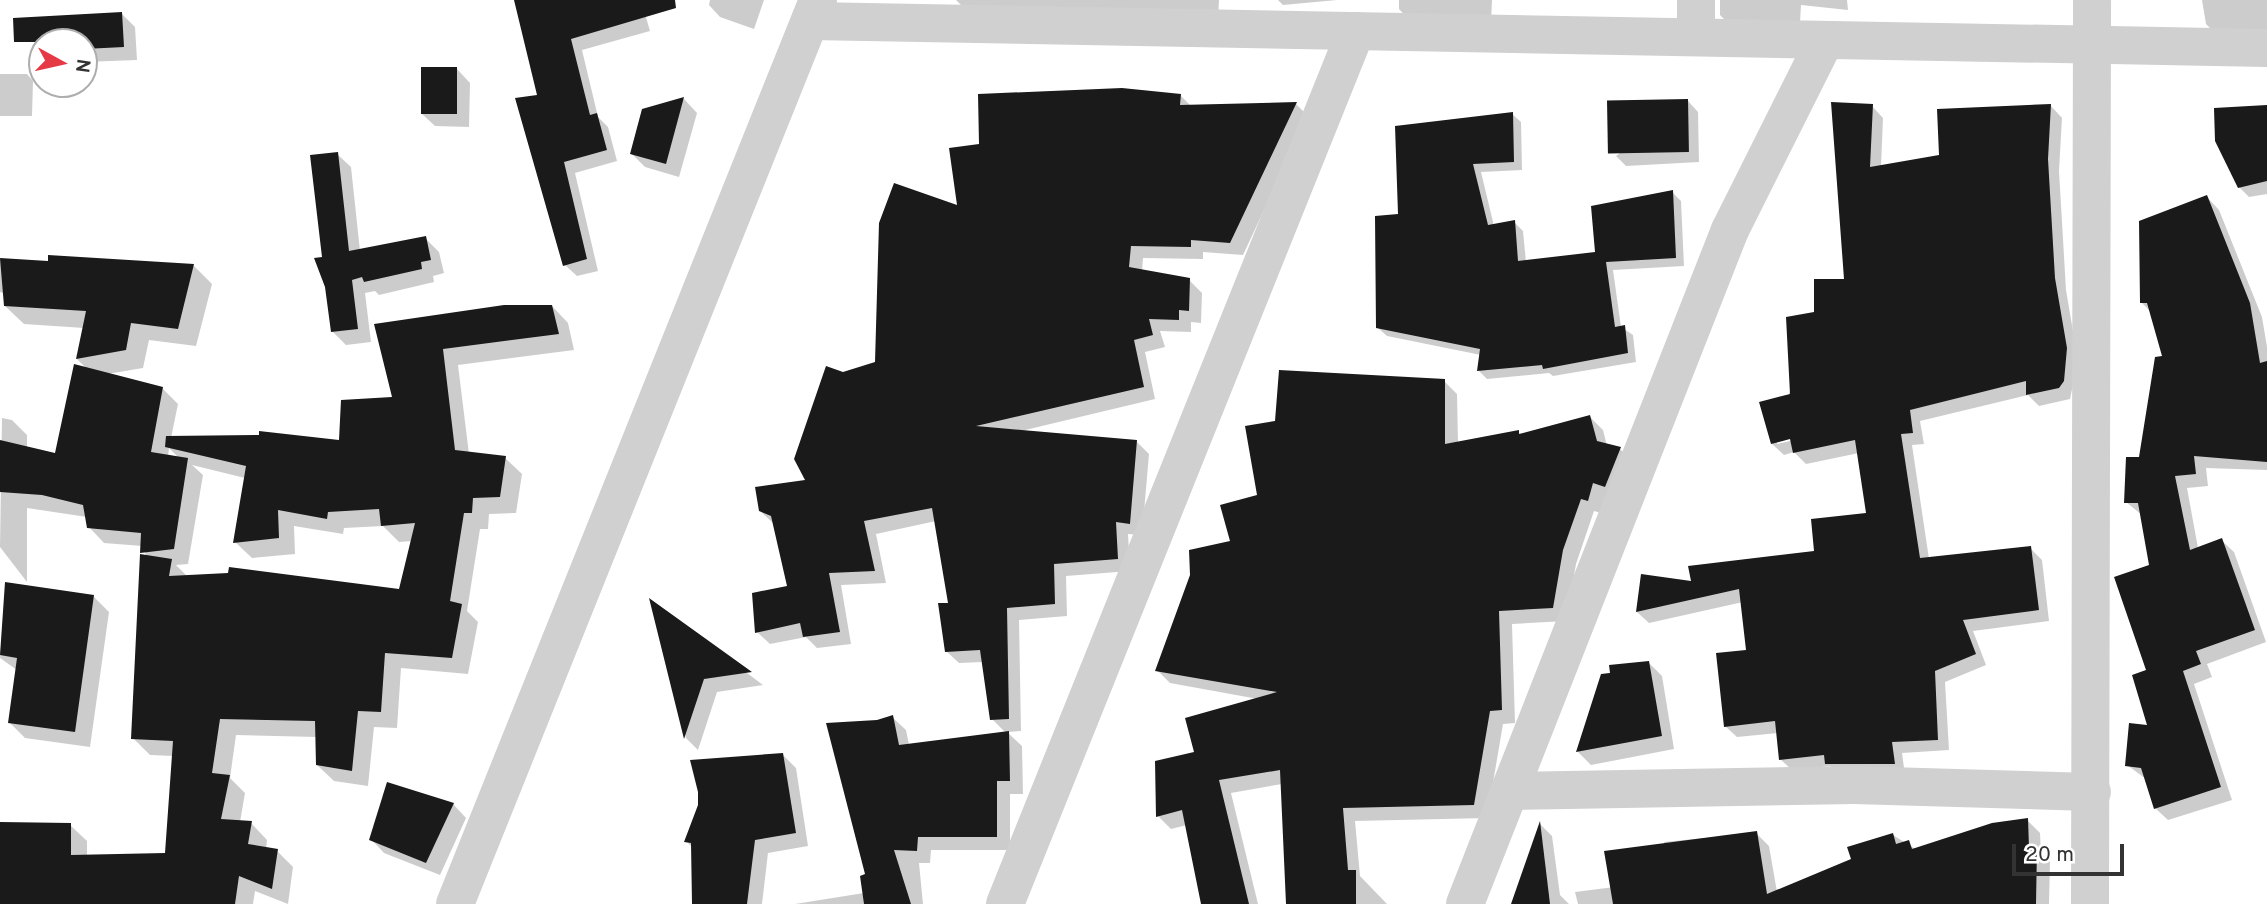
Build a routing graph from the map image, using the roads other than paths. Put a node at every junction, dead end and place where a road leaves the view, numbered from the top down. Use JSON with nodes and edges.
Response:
{"nodes":[{"id":1,"x":1696,"y":0,"type":"edge"},
{"id":2,"x":2092,"y":0,"type":"edge"},
{"id":3,"x":814,"y":10,"type":"edge"},
{"id":4,"x":1356,"y":31,"type":"junction"},
{"id":5,"x":1696,"y":37,"type":"junction"},
{"id":6,"x":1825,"y":40,"type":"junction"},
{"id":7,"x":2091,"y":46,"type":"junction"},
{"id":8,"x":2267,"y":48,"type":"edge"},
{"id":9,"x":1510,"y":791,"type":"junction"},
{"id":10,"x":2092,"y":792,"type":"junction"},
{"id":11,"x":455,"y":904,"type":"edge"},
{"id":12,"x":1005,"y":904,"type":"edge"},
{"id":13,"x":1465,"y":904,"type":"edge"},
{"id":14,"x":2091,"y":904,"type":"edge"}],
"edges":[{"from":1,"to":5,"type":"street"},
{"from":2,"to":7,"type":"street"},
{"from":3,"to":4,"type":"street"},
{"from":3,"to":11,"type":"street"},
{"from":4,"to":5,"type":"street"},
{"from":4,"to":12,"type":"street"},
{"from":5,"to":6,"type":"street"},
{"from":6,"to":7,"type":"street"},
{"from":6,"to":9,"type":"street"},
{"from":7,"to":8,"type":"street"},
{"from":7,"to":10,"type":"street"},
{"from":9,"to":10,"type":"street"},
{"from":9,"to":13,"type":"street"},
{"from":10,"to":14,"type":"street"}]}
